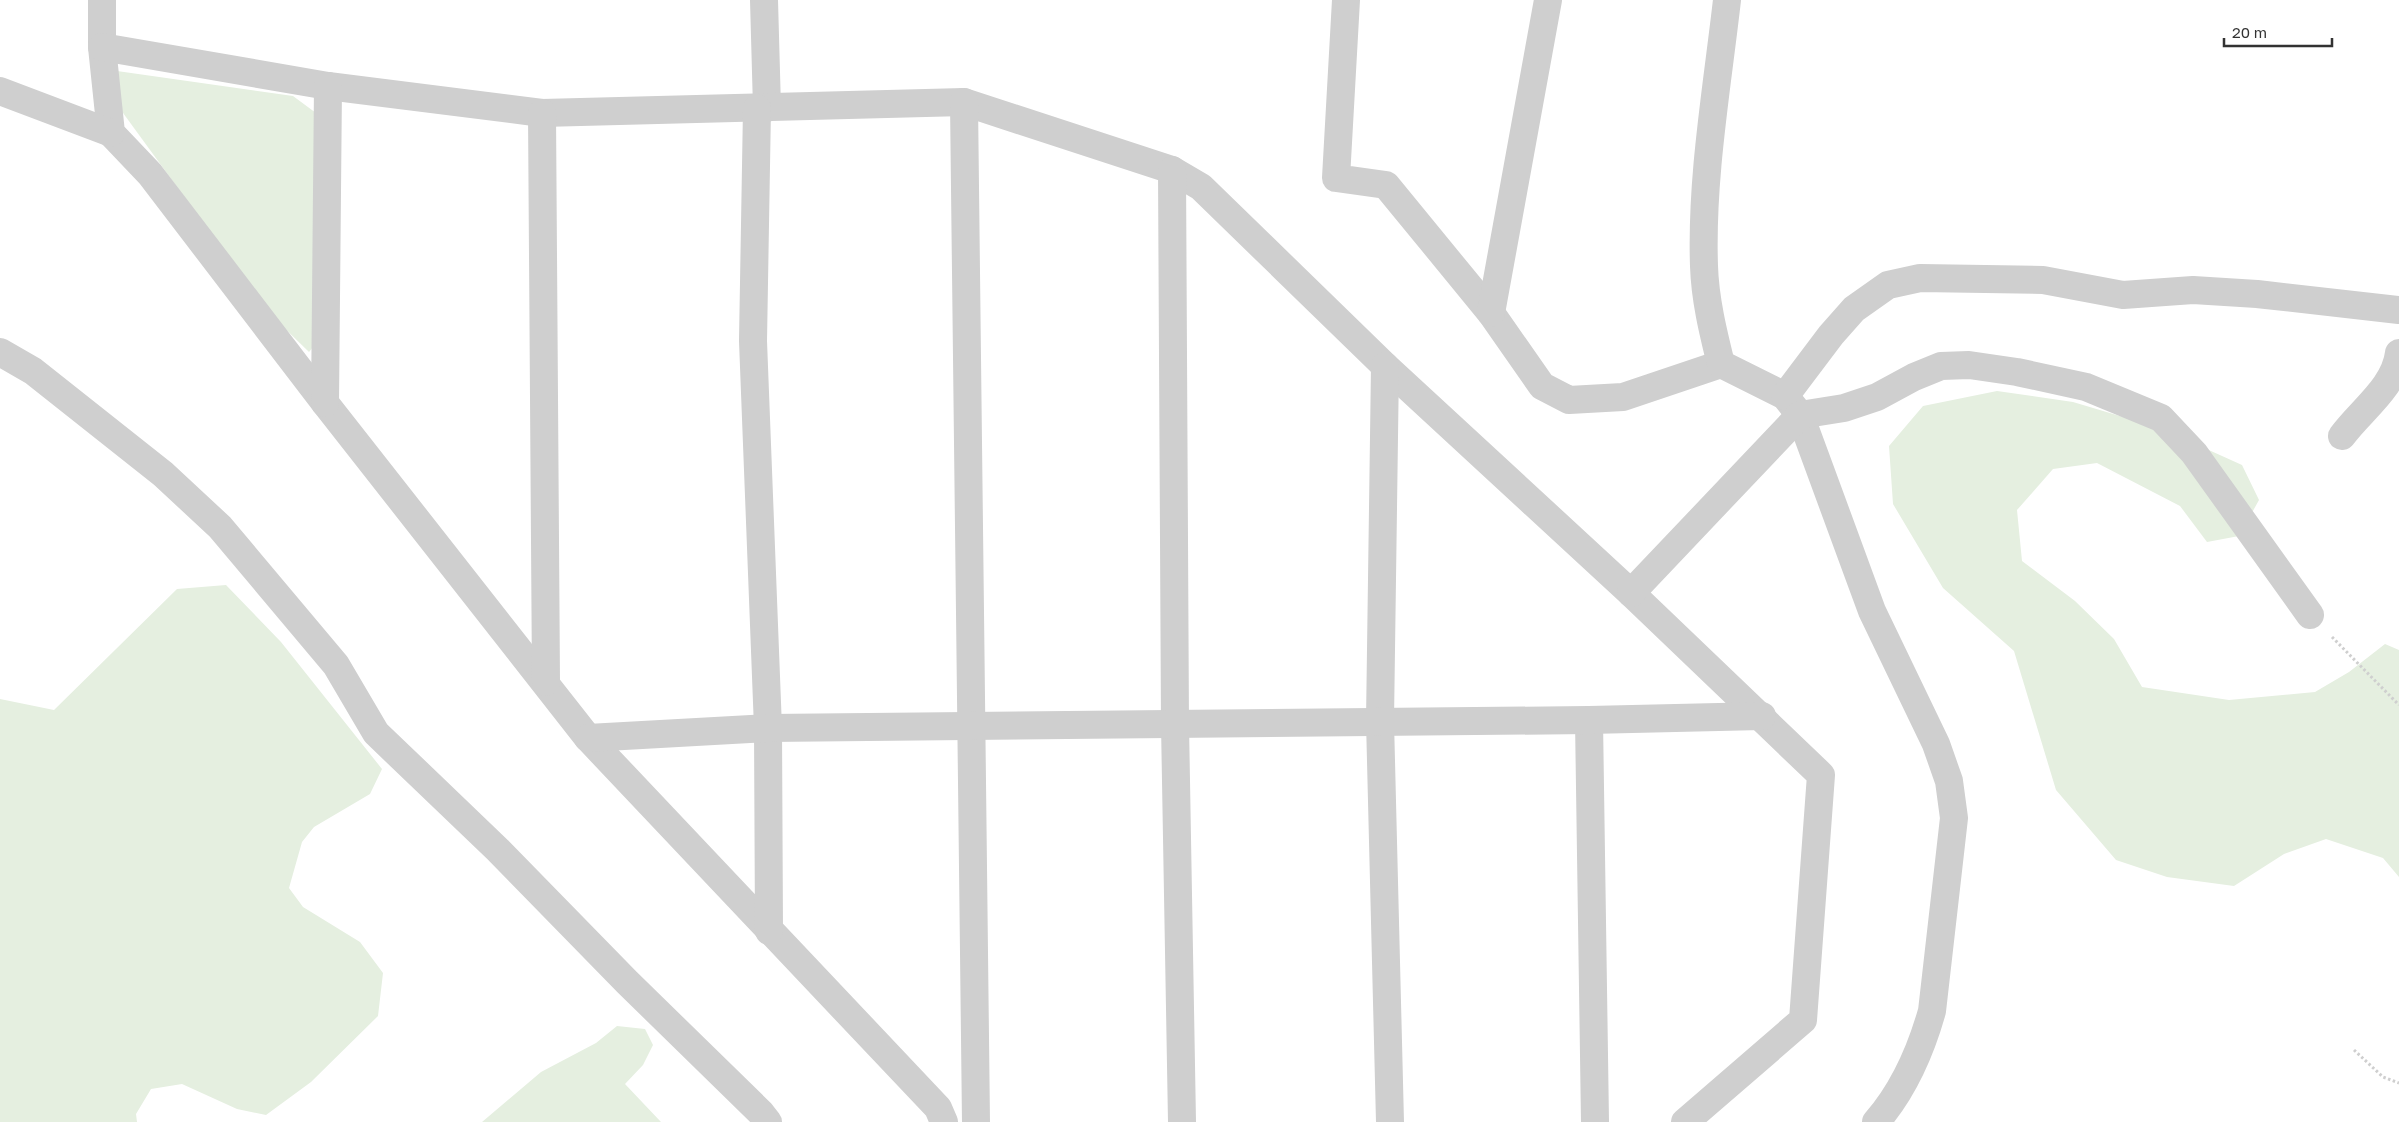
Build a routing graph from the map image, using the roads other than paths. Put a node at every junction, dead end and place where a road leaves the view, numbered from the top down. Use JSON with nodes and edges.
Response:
{"nodes":[{"id":1,"x":102,"y":0,"type":"edge"},
{"id":2,"x":764,"y":0,"type":"edge"},
{"id":3,"x":1346,"y":0,"type":"edge"},
{"id":4,"x":1548,"y":0,"type":"edge"},
{"id":5,"x":1727,"y":0,"type":"edge"},
{"id":6,"x":102,"y":47,"type":"junction"},
{"id":7,"x":328,"y":86,"type":"junction"},
{"id":8,"x":0,"y":91,"type":"edge"},
{"id":9,"x":964,"y":102,"type":"junction"},
{"id":10,"x":762,"y":108,"type":"junction"},
{"id":11,"x":542,"y":113,"type":"junction"},
{"id":12,"x":111,"y":133,"type":"junction"},
{"id":13,"x":1172,"y":170,"type":"junction"},
{"id":14,"x":2399,"y":310,"type":"edge"},
{"id":15,"x":1491,"y":313,"type":"junction"},
{"id":16,"x":0,"y":352,"type":"edge"},
{"id":17,"x":2399,"y":353,"type":"edge"},
{"id":18,"x":1721,"y":364,"type":"junction"},
{"id":19,"x":1385,"y":366,"type":"junction"},
{"id":20,"x":325,"y":403,"type":"junction"},
{"id":21,"x":1792,"y":405,"type":"junction"},
{"id":22,"x":2342,"y":436,"type":"dead end"},
{"id":23,"x":1631,"y":593,"type":"junction"},
{"id":24,"x":2310,"y":615,"type":"road end"},
{"id":25,"x":546,"y":682,"type":"junction"},
{"id":26,"x":1762,"y":716,"type":"junction"},
{"id":27,"x":1589,"y":720,"type":"junction"},
{"id":28,"x":1380,"y":721,"type":"junction"},
{"id":29,"x":1175,"y":724,"type":"junction"},
{"id":30,"x":970,"y":725,"type":"junction"},
{"id":31,"x":768,"y":728,"type":"junction"},
{"id":32,"x":588,"y":738,"type":"junction"},
{"id":33,"x":768,"y":931,"type":"junction"},
{"id":34,"x":768,"y":1122,"type":"edge"},
{"id":35,"x":944,"y":1122,"type":"edge"},
{"id":36,"x":976,"y":1122,"type":"edge"},
{"id":37,"x":1182,"y":1122,"type":"edge"},
{"id":38,"x":1390,"y":1122,"type":"edge"},
{"id":39,"x":1595,"y":1122,"type":"edge"},
{"id":40,"x":1685,"y":1122,"type":"edge"},
{"id":41,"x":1876,"y":1122,"type":"edge"}],
"edges":[{"from":1,"to":6,"type":"street"},
{"from":2,"to":10,"type":"street"},
{"from":3,"to":15,"type":"street"},
{"from":4,"to":15,"type":"street"},
{"from":5,"to":18,"type":"street"},
{"from":6,"to":7,"type":"street"},
{"from":6,"to":12,"type":"street"},
{"from":7,"to":11,"type":"street"},
{"from":7,"to":20,"type":"street"},
{"from":8,"to":12,"type":"street"},
{"from":9,"to":10,"type":"street"},
{"from":9,"to":13,"type":"street"},
{"from":9,"to":30,"type":"street"},
{"from":10,"to":11,"type":"street"},
{"from":10,"to":31,"type":"street"},
{"from":11,"to":25,"type":"street"},
{"from":12,"to":20,"type":"street"},
{"from":13,"to":19,"type":"street"},
{"from":13,"to":29,"type":"street"},
{"from":14,"to":21,"type":"street"},
{"from":15,"to":18,"type":"street"},
{"from":16,"to":34,"type":"street"},
{"from":17,"to":22,"type":"street"},
{"from":18,"to":21,"type":"street"},
{"from":19,"to":23,"type":"street"},
{"from":19,"to":28,"type":"street"},
{"from":20,"to":25,"type":"street"},
{"from":21,"to":23,"type":"street"},
{"from":21,"to":24,"type":"street"},
{"from":21,"to":41,"type":"street"},
{"from":23,"to":26,"type":"street"},
{"from":25,"to":32,"type":"street"},
{"from":26,"to":27,"type":"street"},
{"from":26,"to":40,"type":"street"},
{"from":27,"to":28,"type":"street"},
{"from":27,"to":39,"type":"street"},
{"from":28,"to":29,"type":"street"},
{"from":28,"to":38,"type":"street"},
{"from":29,"to":30,"type":"street"},
{"from":29,"to":37,"type":"street"},
{"from":30,"to":31,"type":"street"},
{"from":30,"to":36,"type":"street"},
{"from":31,"to":32,"type":"street"},
{"from":31,"to":33,"type":"street"},
{"from":32,"to":33,"type":"street"},
{"from":33,"to":35,"type":"street"}]}
